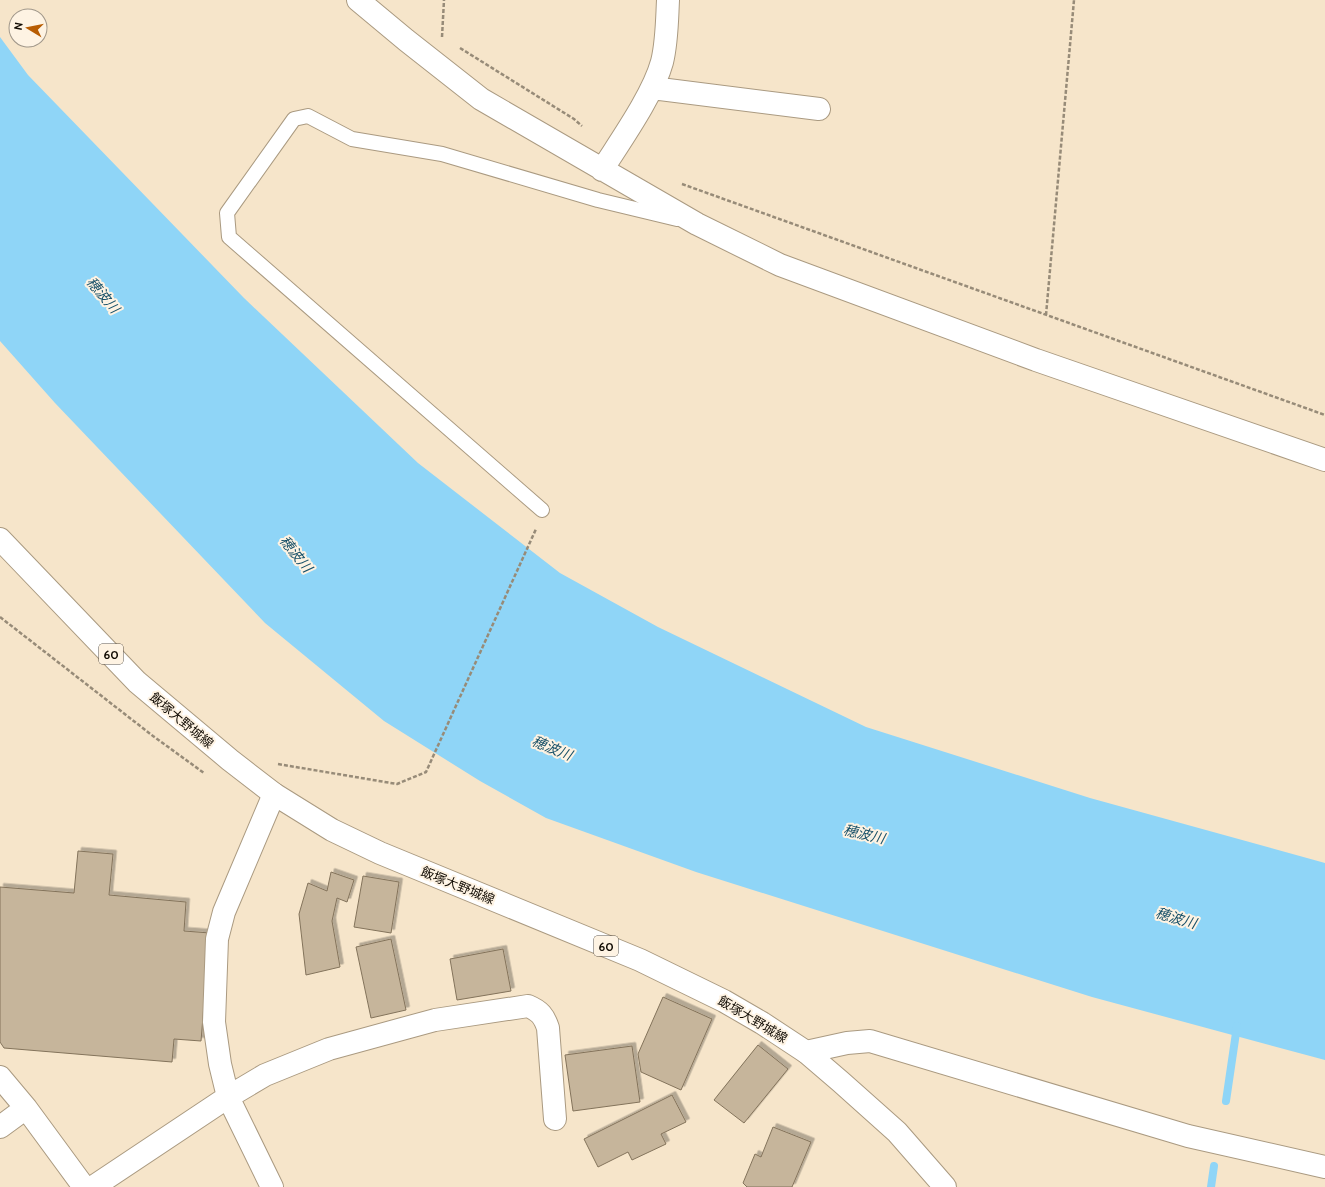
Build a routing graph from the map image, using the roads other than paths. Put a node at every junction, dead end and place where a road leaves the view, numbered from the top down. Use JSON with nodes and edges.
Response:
{"nodes":[{"id":1,"x":358,"y":0,"type":"edge"},
{"id":2,"x":668,"y":0,"type":"edge"},
{"id":3,"x":652,"y":88,"type":"junction"},
{"id":4,"x":819,"y":109,"type":"dead end"},
{"id":5,"x":602,"y":170,"type":"junction"},
{"id":6,"x":697,"y":224,"type":"junction"},
{"id":7,"x":1325,"y":460,"type":"edge"},
{"id":8,"x":542,"y":510,"type":"dead end"},
{"id":9,"x":0,"y":539,"type":"edge"},
{"id":10,"x":274,"y":794,"type":"junction"},
{"id":11,"x":806,"y":1052,"type":"junction"},
{"id":12,"x":0,"y":1077,"type":"edge"},
{"id":13,"x":228,"y":1097,"type":"junction"},
{"id":14,"x":26,"y":1108,"type":"junction"},
{"id":15,"x":555,"y":1119,"type":"dead end"},
{"id":16,"x":0,"y":1127,"type":"edge"},
{"id":17,"x":1325,"y":1167,"type":"edge"},
{"id":18,"x":84,"y":1187,"type":"edge"},
{"id":19,"x":93,"y":1187,"type":"edge"},
{"id":20,"x":272,"y":1187,"type":"edge"},
{"id":21,"x":945,"y":1187,"type":"edge"}],
"edges":[{"from":1,"to":5,"type":"street"},
{"from":2,"to":3,"type":"street"},
{"from":3,"to":4,"type":"street"},
{"from":3,"to":5,"type":"street"},
{"from":5,"to":6,"type":"street"},
{"from":6,"to":7,"type":"street"},
{"from":6,"to":8,"type":"lane"},
{"from":9,"to":10,"type":"street","name":"飯塚大野城線","number":"60"},
{"from":10,"to":11,"type":"street","name":"飯塚大野城線","number":"60"},
{"from":10,"to":13,"type":"street"},
{"from":11,"to":17,"type":"street"},
{"from":11,"to":21,"type":"street","name":"飯塚大野城線","number":"60"},
{"from":12,"to":14,"type":"street"},
{"from":13,"to":15,"type":"street"},
{"from":13,"to":19,"type":"street"},
{"from":13,"to":20,"type":"street"},
{"from":14,"to":16,"type":"street"},
{"from":14,"to":18,"type":"street"}]}
